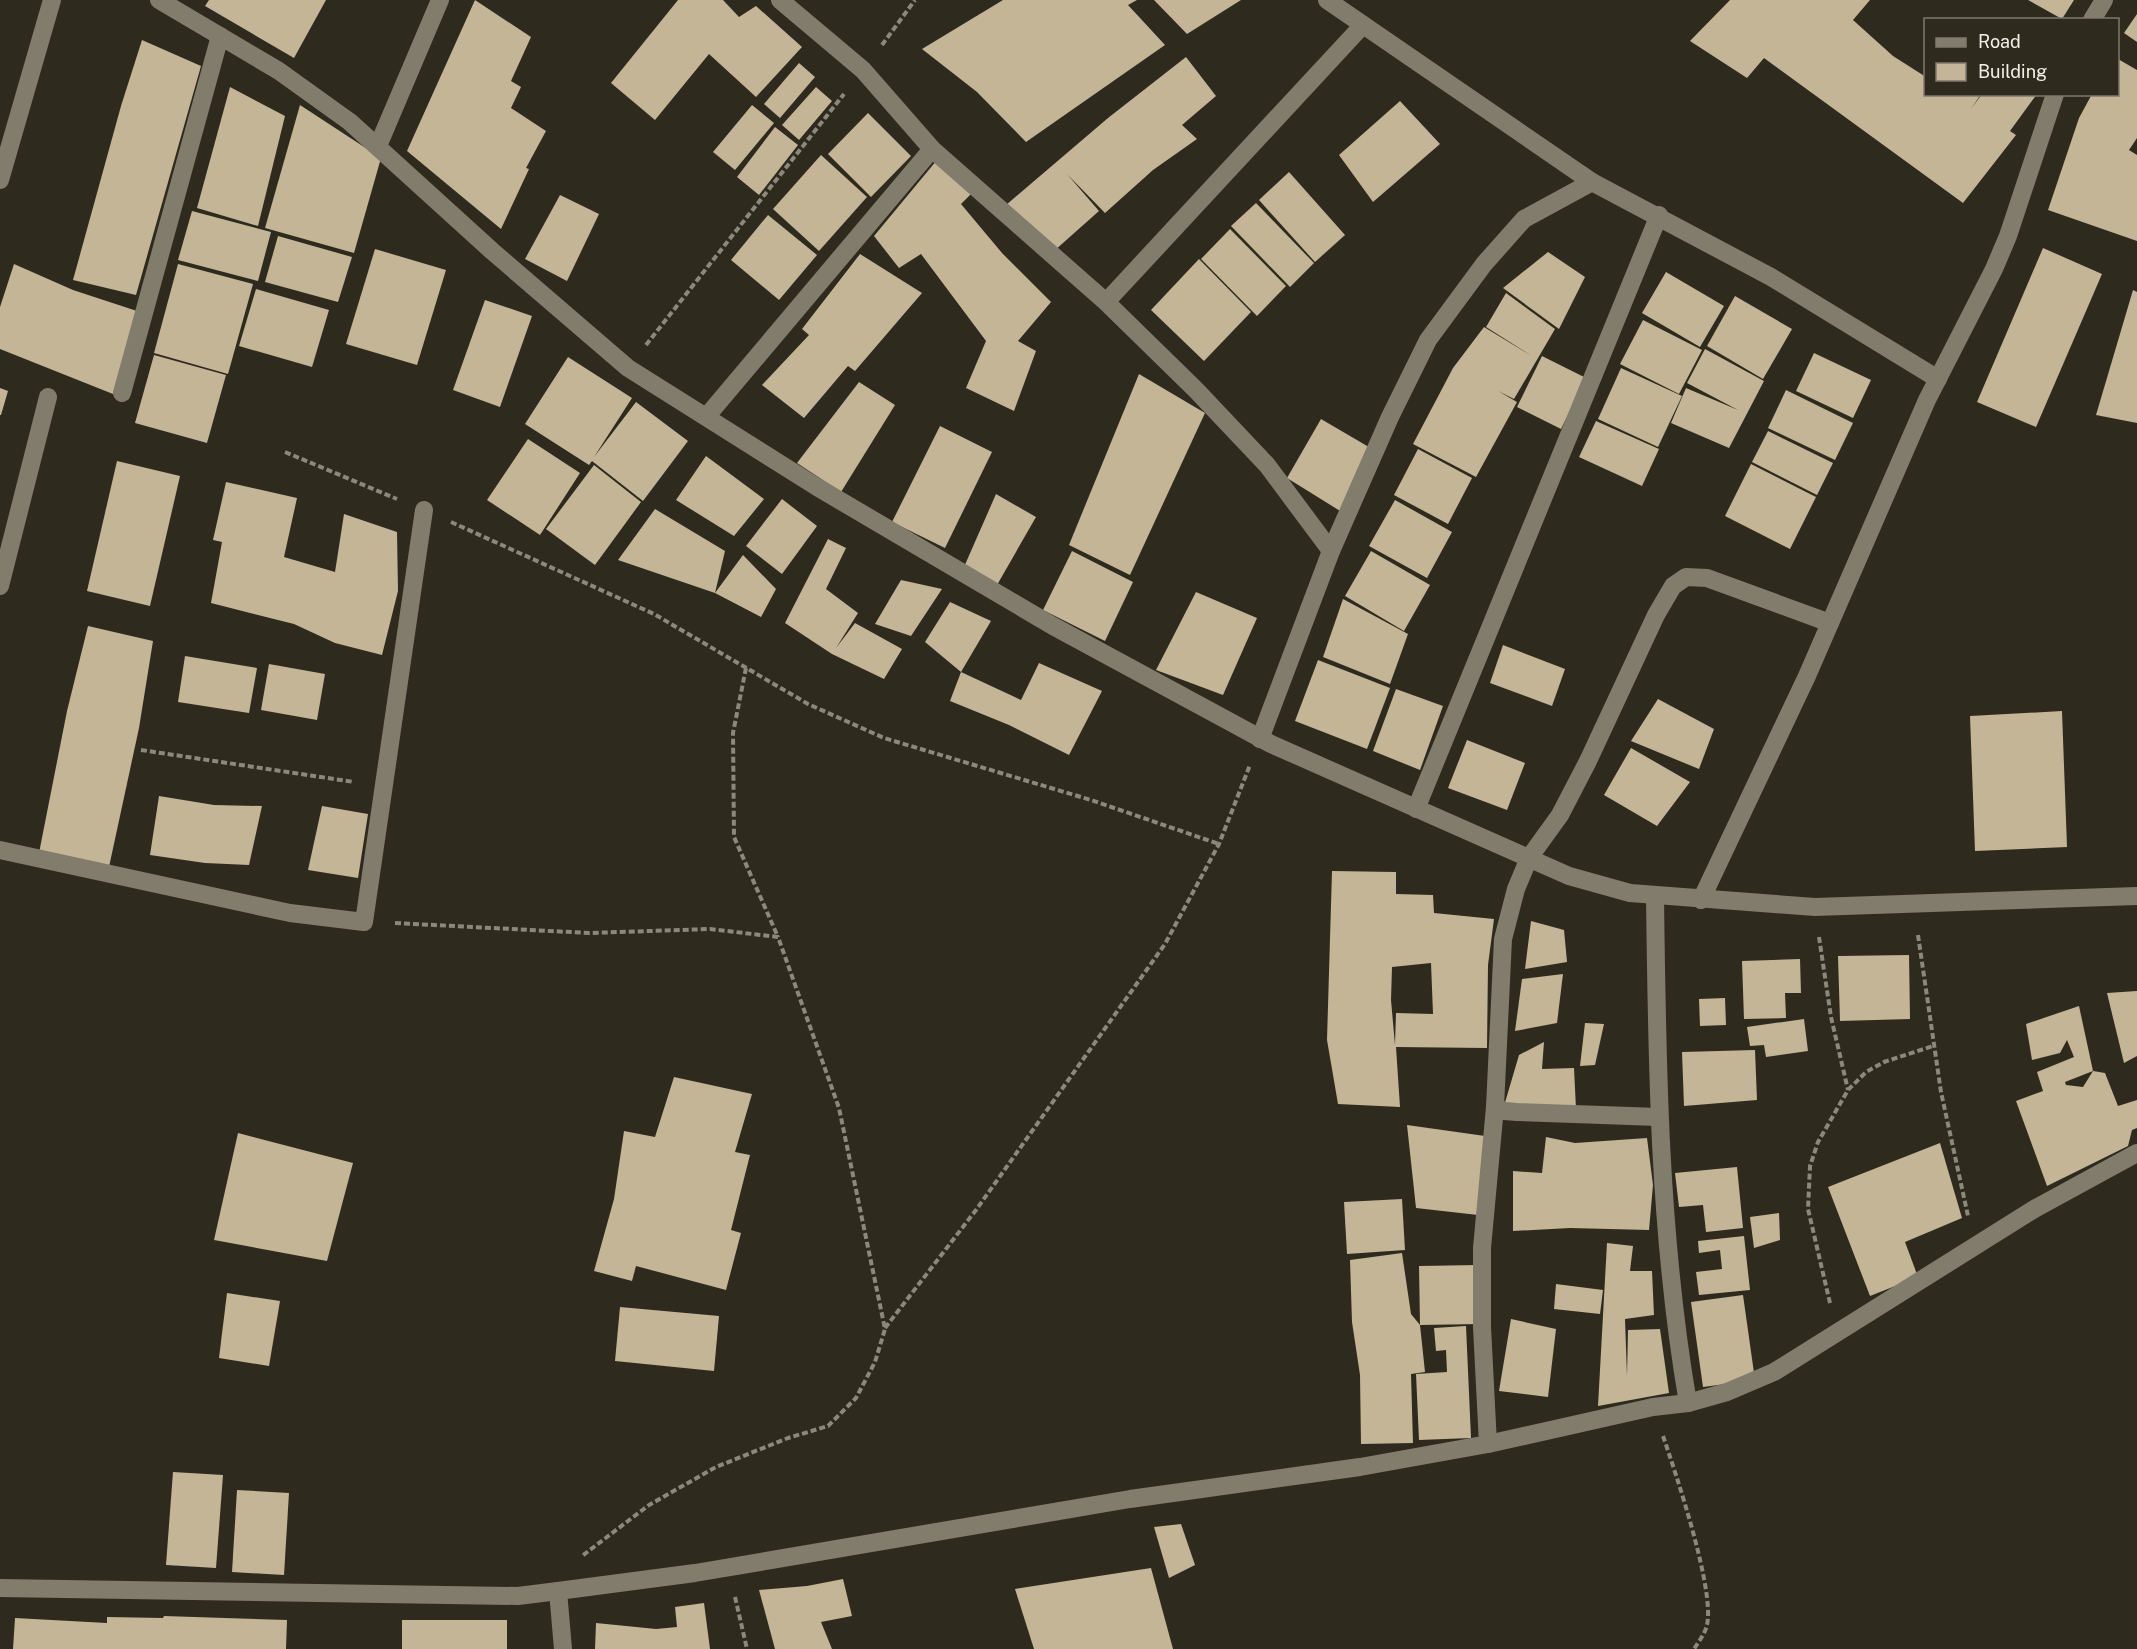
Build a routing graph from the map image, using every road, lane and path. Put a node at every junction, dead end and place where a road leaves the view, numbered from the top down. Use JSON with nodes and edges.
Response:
{"nodes":[{"id":1,"x":52,"y":0,"type":"edge"},
{"id":2,"x":159,"y":0,"type":"edge"},
{"id":3,"x":440,"y":0,"type":"edge"},
{"id":4,"x":780,"y":0,"type":"edge"},
{"id":5,"x":915,"y":0,"type":"edge"},
{"id":6,"x":1327,"y":0,"type":"edge"},
{"id":7,"x":2104,"y":0,"type":"edge"},
{"id":8,"x":2093,"y":18,"type":"edge"},
{"id":9,"x":1363,"y":25,"type":"junction"},
{"id":10,"x":220,"y":36,"type":"junction"},
{"id":11,"x":863,"y":70,"type":"junction"},
{"id":12,"x":2054,"y":96,"type":"edge"},
{"id":13,"x":378,"y":146,"type":"junction"},
{"id":14,"x":932,"y":148,"type":"junction"},
{"id":15,"x":0,"y":180,"type":"edge"},
{"id":16,"x":1592,"y":182,"type":"junction"},
{"id":17,"x":1659,"y":215,"type":"junction"},
{"id":18,"x":1106,"y":302,"type":"junction"},
{"id":19,"x":628,"y":368,"type":"junction"},
{"id":20,"x":1938,"y":379,"type":"junction"},
{"id":21,"x":122,"y":393,"type":"dead end"},
{"id":22,"x":48,"y":397,"type":"dead end"},
{"id":23,"x":707,"y":416,"type":"junction"},
{"id":24,"x":285,"y":452,"type":"dead end"},
{"id":25,"x":424,"y":510,"type":"junction"},
{"id":26,"x":1331,"y":551,"type":"junction"},
{"id":27,"x":0,"y":586,"type":"edge"},
{"id":28,"x":1830,"y":623,"type":"junction"},
{"id":29,"x":746,"y":668,"type":"junction"},
{"id":30,"x":1260,"y":739,"type":"junction"},
{"id":31,"x":141,"y":750,"type":"dead end"},
{"id":32,"x":384,"y":786,"type":"junction"},
{"id":33,"x":1416,"y":809,"type":"junction"},
{"id":34,"x":1219,"y":844,"type":"junction"},
{"id":35,"x":0,"y":850,"type":"edge"},
{"id":36,"x":1529,"y":858,"type":"junction"},
{"id":37,"x":1655,"y":896,"type":"junction"},
{"id":38,"x":2137,"y":896,"type":"edge"},
{"id":39,"x":1701,"y":900,"type":"junction"},
{"id":40,"x":1913,"y":904,"type":"junction"},
{"id":41,"x":1815,"y":907,"type":"junction"},
{"id":42,"x":364,"y":921,"type":"junction"},
{"id":43,"x":778,"y":938,"type":"junction"},
{"id":44,"x":1934,"y":1046,"type":"junction"},
{"id":45,"x":1848,"y":1090,"type":"junction"},
{"id":46,"x":1495,"y":1107,"type":"junction"},
{"id":47,"x":1658,"y":1117,"type":"junction"},
{"id":48,"x":2137,"y":1153,"type":"edge"},
{"id":49,"x":1975,"y":1248,"type":"junction"},
{"id":50,"x":885,"y":1329,"type":"junction"},
{"id":51,"x":1838,"y":1334,"type":"junction"},
{"id":52,"x":1689,"y":1403,"type":"junction"},
{"id":53,"x":1653,"y":1407,"type":"junction"},
{"id":54,"x":1488,"y":1444,"type":"junction"},
{"id":55,"x":729,"y":1567,"type":"junction"},
{"id":56,"x":0,"y":1588,"type":"edge"},
{"id":57,"x":558,"y":1591,"type":"junction"},
{"id":58,"x":563,"y":1649,"type":"edge"},
{"id":59,"x":747,"y":1649,"type":"edge"},
{"id":60,"x":1694,"y":1649,"type":"edge"}],
"edges":[{"from":1,"to":15,"type":"street"},
{"from":2,"to":10,"type":"street"},
{"from":3,"to":13,"type":"street"},
{"from":4,"to":11,"type":"street"},
{"from":5,"to":11,"type":"path"},
{"from":6,"to":9,"type":"street"},
{"from":7,"to":8,"type":"street"},
{"from":9,"to":16,"type":"street"},
{"from":9,"to":18,"type":"street"},
{"from":10,"to":13,"type":"street"},
{"from":10,"to":21,"type":"street"},
{"from":11,"to":14,"type":"street"},
{"from":11,"to":19,"type":"path"},
{"from":12,"to":20,"type":"street"},
{"from":13,"to":19,"type":"street"},
{"from":14,"to":18,"type":"street"},
{"from":14,"to":23,"type":"street"},
{"from":16,"to":17,"type":"street"},
{"from":16,"to":26,"type":"street"},
{"from":17,"to":20,"type":"street"},
{"from":17,"to":33,"type":"street"},
{"from":18,"to":26,"type":"street"},
{"from":19,"to":23,"type":"street"},
{"from":20,"to":28,"type":"street"},
{"from":22,"to":27,"type":"street"},
{"from":23,"to":30,"type":"street"},
{"from":24,"to":25,"type":"path"},
{"from":25,"to":29,"type":"path"},
{"from":25,"to":32,"type":"street"},
{"from":26,"to":30,"type":"street"},
{"from":28,"to":36,"type":"street"},
{"from":28,"to":39,"type":"street"},
{"from":29,"to":34,"type":"path"},
{"from":29,"to":43,"type":"path"},
{"from":30,"to":33,"type":"street"},
{"from":30,"to":34,"type":"path"},
{"from":31,"to":32,"type":"path"},
{"from":32,"to":42,"type":"street"},
{"from":33,"to":36,"type":"street"},
{"from":34,"to":50,"type":"path"},
{"from":35,"to":42,"type":"street"},
{"from":36,"to":37,"type":"street"},
{"from":36,"to":46,"type":"street"},
{"from":37,"to":39,"type":"street"},
{"from":37,"to":47,"type":"street"},
{"from":38,"to":40,"type":"street"},
{"from":39,"to":41,"type":"street"},
{"from":40,"to":41,"type":"street"},
{"from":40,"to":44,"type":"path"},
{"from":41,"to":45,"type":"path"},
{"from":42,"to":43,"type":"path"},
{"from":43,"to":50,"type":"path"},
{"from":44,"to":45,"type":"path"},
{"from":44,"to":49,"type":"path"},
{"from":45,"to":51,"type":"path"},
{"from":46,"to":47,"type":"street"},
{"from":46,"to":54,"type":"street"},
{"from":47,"to":52,"type":"street"},
{"from":48,"to":49,"type":"street"},
{"from":49,"to":51,"type":"street"},
{"from":50,"to":57,"type":"path"},
{"from":51,"to":52,"type":"street"},
{"from":52,"to":53,"type":"street"},
{"from":53,"to":54,"type":"street"},
{"from":53,"to":60,"type":"path"},
{"from":54,"to":55,"type":"street"},
{"from":55,"to":57,"type":"street"},
{"from":55,"to":59,"type":"path"},
{"from":56,"to":57,"type":"street"},
{"from":57,"to":58,"type":"street"}]}
